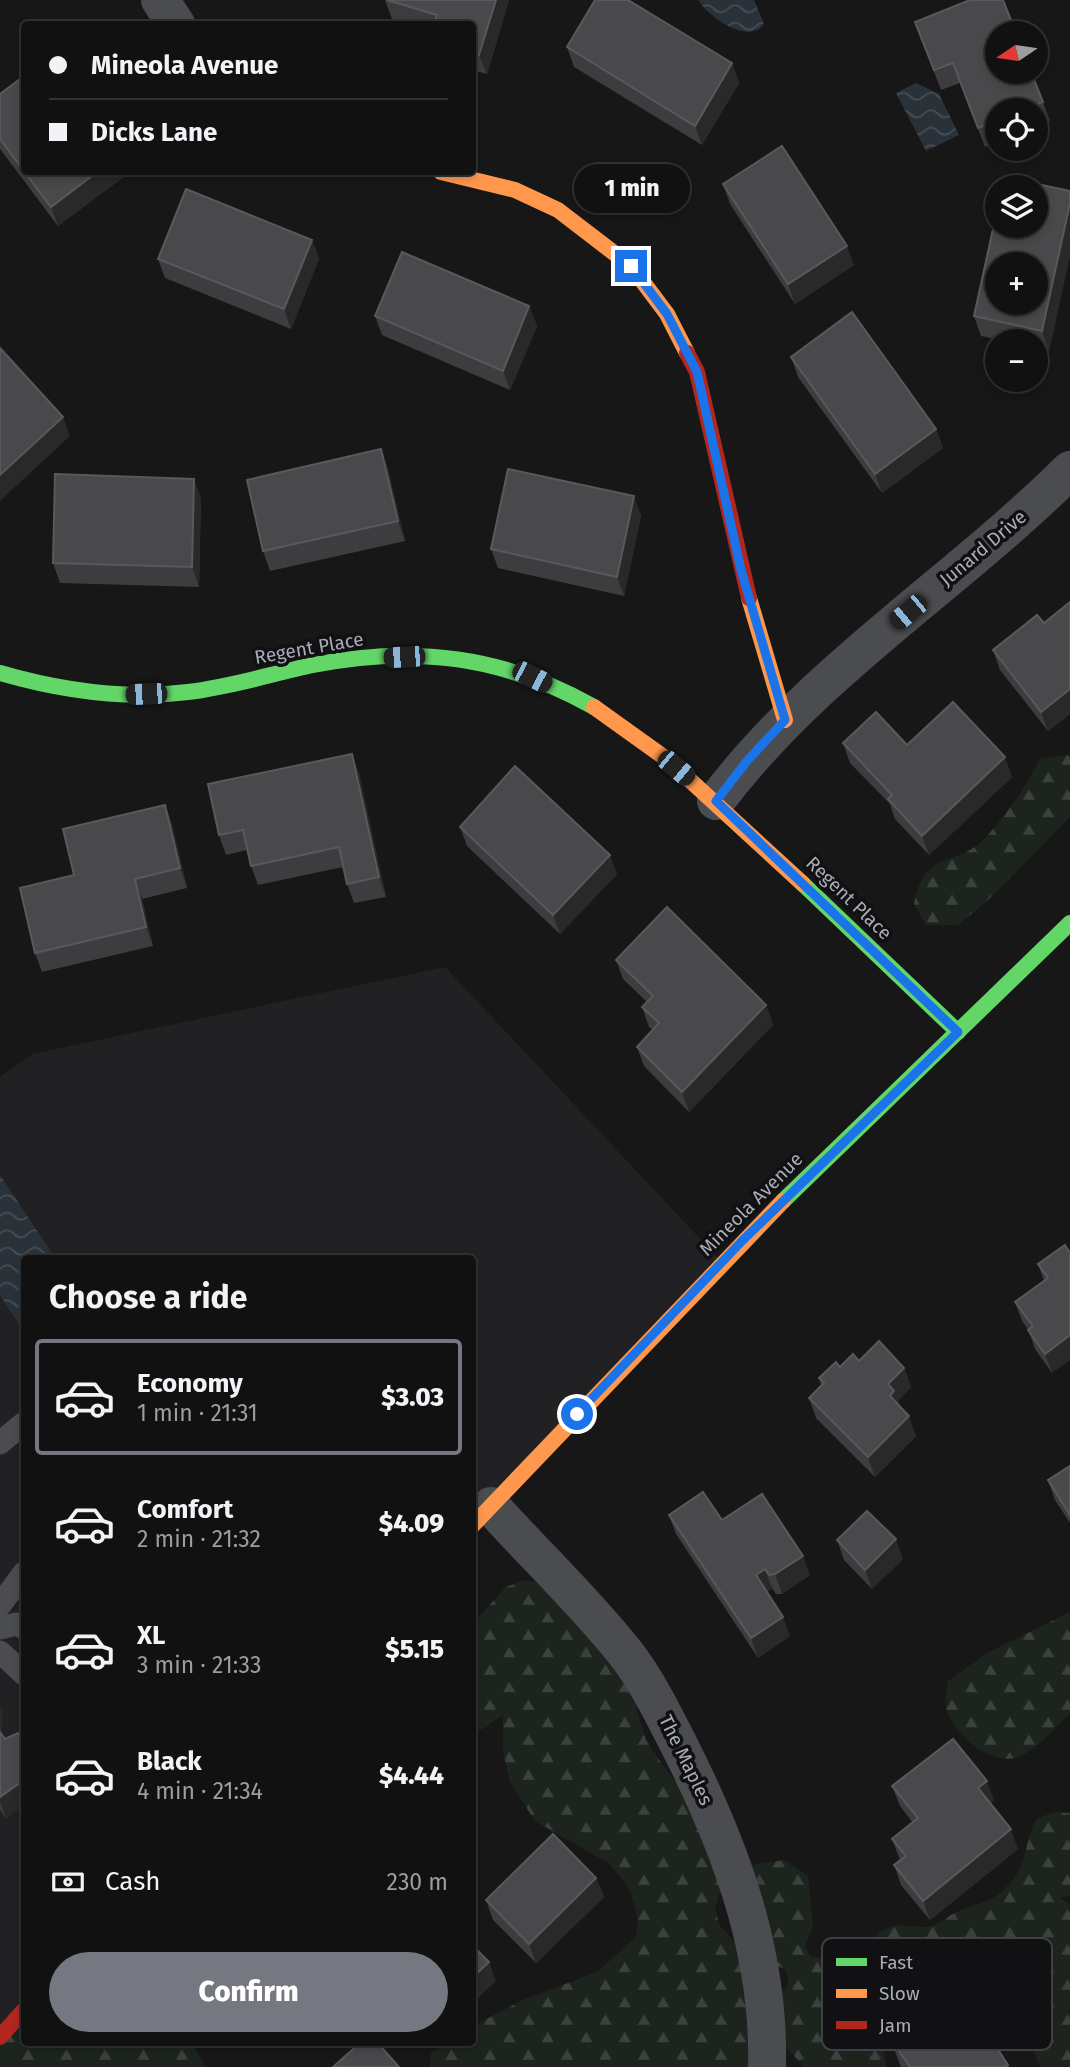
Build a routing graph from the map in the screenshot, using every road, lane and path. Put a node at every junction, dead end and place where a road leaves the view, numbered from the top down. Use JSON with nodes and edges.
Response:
{"nodes":[{"id":1,"x":160,"y":0,"type":"edge"},
{"id":2,"x":174,"y":21,"type":"edge"},
{"id":3,"x":452,"y":175,"type":"edge"},
{"id":4,"x":1070,"y":470,"type":"edge"},
{"id":5,"x":0,"y":673,"type":"edge"},
{"id":6,"x":785,"y":720,"type":"junction"},
{"id":7,"x":716,"y":801,"type":"junction"},
{"id":8,"x":1070,"y":923,"type":"edge"},
{"id":9,"x":958,"y":1032,"type":"junction"},
{"id":10,"x":21,"y":1426,"type":"edge"},
{"id":11,"x":0,"y":1443,"type":"edge"},
{"id":12,"x":482,"y":1516,"type":"edge"},
{"id":13,"x":21,"y":1577,"type":"edge"},
{"id":14,"x":0,"y":1605,"type":"edge"},
{"id":15,"x":21,"y":1627,"type":"edge"},
{"id":16,"x":0,"y":1628,"type":"edge"},
{"id":17,"x":0,"y":1652,"type":"edge"},
{"id":18,"x":21,"y":1671,"type":"edge"},
{"id":19,"x":21,"y":2013,"type":"edge"},
{"id":20,"x":0,"y":2037,"type":"edge"},
{"id":21,"x":767,"y":2067,"type":"edge"}],
"edges":[{"from":1,"to":2,"type":"street"},
{"from":3,"to":6,"type":"street"},
{"from":4,"to":6,"type":"street","name":"Junard Drive"},
{"from":5,"to":7,"type":"street","name":"Regent Place"},
{"from":6,"to":7,"type":"street","name":"Junard Drive"},
{"from":7,"to":9,"type":"street","name":"Regent Place"},
{"from":8,"to":9,"type":"street","name":"Mineola Avenue"},
{"from":9,"to":12,"type":"street","name":"Mineola Avenue"},
{"from":10,"to":11,"type":"lane"},
{"from":12,"to":21,"type":"street","name":"The Maples"},
{"from":13,"to":14,"type":"lane"},
{"from":15,"to":16,"type":"lane"},
{"from":17,"to":18,"type":"lane"},
{"from":19,"to":20,"type":"street"}]}
